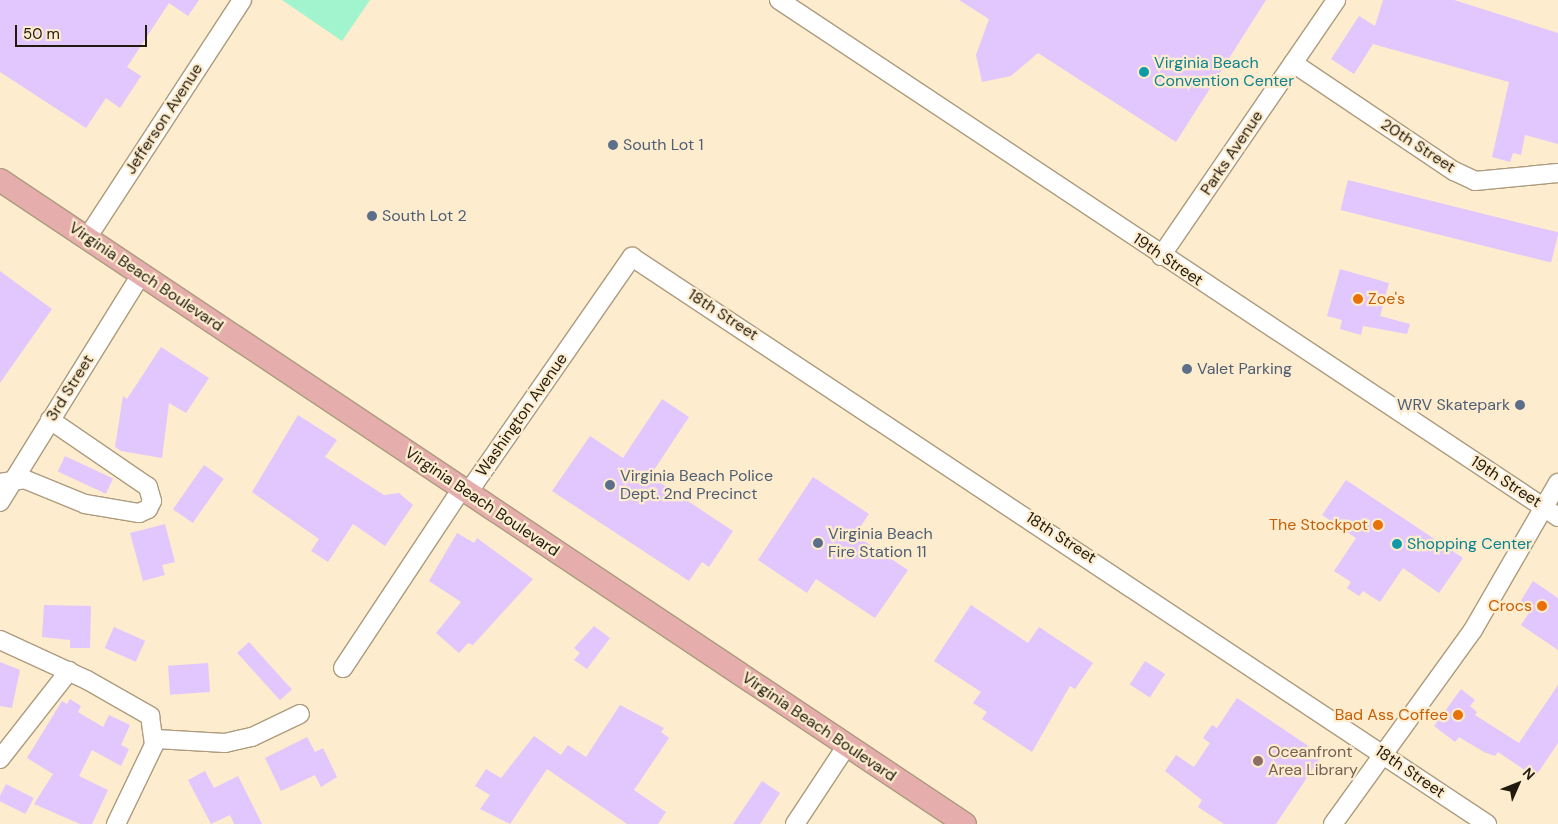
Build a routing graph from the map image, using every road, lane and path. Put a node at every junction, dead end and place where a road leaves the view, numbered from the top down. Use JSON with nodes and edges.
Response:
{"nodes":[{"id":1,"x":242,"y":0,"type":"edge"},
{"id":2,"x":779,"y":0,"type":"edge"},
{"id":3,"x":1336,"y":0,"type":"edge"},
{"id":4,"x":1293,"y":64,"type":"junction"},
{"id":5,"x":1558,"y":172,"type":"edge"},
{"id":6,"x":0,"y":180,"type":"edge"},
{"id":7,"x":87,"y":238,"type":"junction"},
{"id":8,"x":1161,"y":256,"type":"junction"},
{"id":9,"x":632,"y":257,"type":"joint"},
{"id":10,"x":141,"y":275,"type":"junction"},
{"id":11,"x":50,"y":420,"type":"junction"},
{"id":12,"x":1558,"y":483,"type":"edge"},
{"id":13,"x":5,"y":484,"type":"edge"},
{"id":14,"x":464,"y":490,"type":"junction"},
{"id":15,"x":0,"y":502,"type":"edge"},
{"id":16,"x":1542,"y":506,"type":"junction"},
{"id":17,"x":1558,"y":517,"type":"edge"},
{"id":18,"x":0,"y":640,"type":"edge"},
{"id":19,"x":343,"y":668,"type":"dead end"},
{"id":20,"x":69,"y":671,"type":"junction"},
{"id":21,"x":300,"y":714,"type":"dead end"},
{"id":22,"x":156,"y":739,"type":"junction"},
{"id":23,"x":847,"y":745,"type":"junction"},
{"id":24,"x":1383,"y":754,"type":"junction"},
{"id":25,"x":0,"y":759,"type":"edge"},
{"id":26,"x":116,"y":824,"type":"edge"},
{"id":27,"x":795,"y":824,"type":"edge"},
{"id":28,"x":965,"y":824,"type":"edge"},
{"id":29,"x":1333,"y":824,"type":"edge"},
{"id":30,"x":1487,"y":824,"type":"edge"}],
"edges":[{"from":1,"to":7,"type":"street","name":"Jefferson Avenue"},
{"from":2,"to":8,"type":"street","name":"19th Street"},
{"from":3,"to":4,"type":"street","name":"Parks Avenue"},
{"from":4,"to":5,"type":"street","name":"20th Street"},
{"from":4,"to":8,"type":"street","name":"Parks Avenue"},
{"from":6,"to":7,"type":"main road","name":"Virginia Beach Boulevard"},
{"from":7,"to":10,"type":"main road","name":"Virginia Beach Boulevard"},
{"from":8,"to":16,"type":"street","name":"19th Street"},
{"from":9,"to":14,"type":"street","name":"Washington Avenue"},
{"from":9,"to":24,"type":"street","name":"18th Street"},
{"from":10,"to":11,"type":"street","name":"3rd Street"},
{"from":10,"to":14,"type":"main road","name":"Virginia Beach Boulevard"},
{"from":11,"to":13,"type":"street","name":"3rd Street"},
{"from":11,"to":13,"type":"street"},
{"from":12,"to":16,"type":"street"},
{"from":13,"to":15,"type":"street","name":"3rd Street"},
{"from":14,"to":19,"type":"street","name":"Washington Avenue"},
{"from":14,"to":23,"type":"main road","name":"Virginia Beach Boulevard"},
{"from":16,"to":17,"type":"street","name":"19th Street"},
{"from":16,"to":24,"type":"street"},
{"from":18,"to":20,"type":"street"},
{"from":20,"to":22,"type":"street"},
{"from":20,"to":25,"type":"street"},
{"from":21,"to":22,"type":"street"},
{"from":22,"to":26,"type":"street"},
{"from":23,"to":27,"type":"street"},
{"from":23,"to":28,"type":"main road","name":"Virginia Beach Boulevard"},
{"from":24,"to":29,"type":"street"},
{"from":24,"to":30,"type":"street","name":"18th Street"}]}
